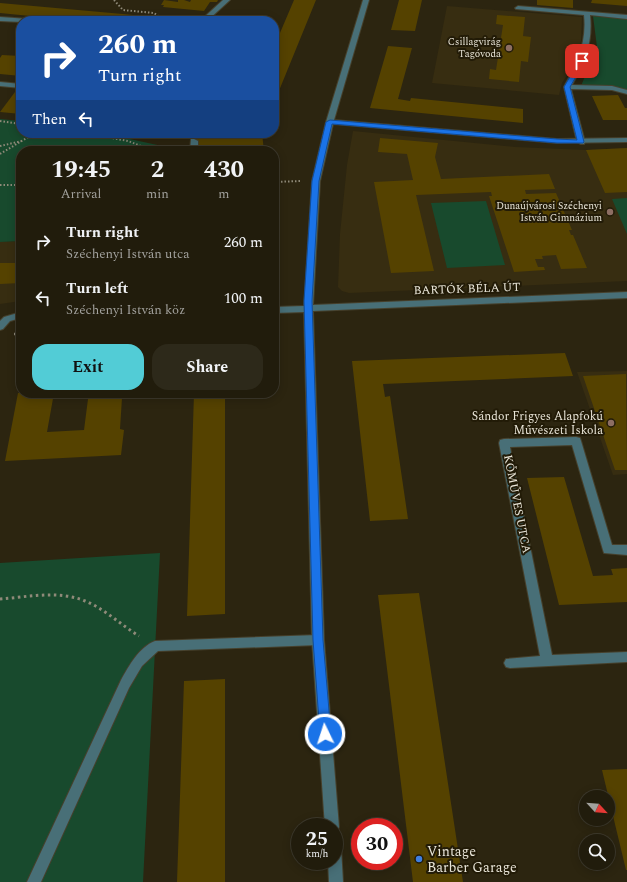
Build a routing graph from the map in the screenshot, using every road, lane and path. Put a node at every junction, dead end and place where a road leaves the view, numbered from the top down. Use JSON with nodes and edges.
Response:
{"nodes":[{"id":1,"x":114,"y":0,"type":"edge"},
{"id":2,"x":227,"y":0,"type":"edge"},
{"id":3,"x":366,"y":0,"type":"edge"},
{"id":4,"x":518,"y":8,"type":"dead end"},
{"id":5,"x":587,"y":13,"type":"junction"},
{"id":6,"x":158,"y":16,"type":"edge"},
{"id":7,"x":209,"y":16,"type":"edge"},
{"id":8,"x":627,"y":16,"type":"edge"},
{"id":9,"x":0,"y":18,"type":"edge"},
{"id":10,"x":16,"y":20,"type":"edge"},
{"id":11,"x":0,"y":84,"type":"edge"},
{"id":12,"x":16,"y":86,"type":"edge"},
{"id":13,"x":567,"y":87,"type":"junction"},
{"id":14,"x":627,"y":92,"type":"edge"},
{"id":15,"x":0,"y":121,"type":"edge"},
{"id":16,"x":330,"y":122,"type":"junction"},
{"id":17,"x":16,"y":123,"type":"edge"},
{"id":18,"x":29,"y":138,"type":"edge"},
{"id":19,"x":112,"y":138,"type":"edge"},
{"id":20,"x":26,"y":140,"type":"junction"},
{"id":21,"x":627,"y":140,"type":"edge"},
{"id":22,"x":194,"y":141,"type":"dead end"},
{"id":23,"x":581,"y":142,"type":"junction"},
{"id":24,"x":0,"y":146,"type":"edge"},
{"id":25,"x":141,"y":146,"type":"edge"},
{"id":26,"x":194,"y":146,"type":"edge"},
{"id":27,"x":0,"y":154,"type":"edge"},
{"id":28,"x":316,"y":181,"type":"junction"},
{"id":29,"x":279,"y":182,"type":"edge"},
{"id":30,"x":0,"y":185,"type":"edge"},
{"id":31,"x":16,"y":185,"type":"edge"},
{"id":32,"x":626,"y":298,"type":"edge"},
{"id":33,"x":308,"y":307,"type":"junction"},
{"id":34,"x":279,"y":310,"type":"edge"},
{"id":35,"x":16,"y":314,"type":"edge"},
{"id":36,"x":0,"y":316,"type":"edge"},
{"id":37,"x":16,"y":316,"type":"edge"},
{"id":38,"x":0,"y":327,"type":"edge"},
{"id":39,"x":627,"y":550,"type":"edge"},
{"id":40,"x":0,"y":599,"type":"edge"},
{"id":41,"x":318,"y":640,"type":"junction"},
{"id":42,"x":155,"y":646,"type":"junction"},
{"id":43,"x":627,"y":657,"type":"edge"},
{"id":44,"x":547,"y":661,"type":"junction"},
{"id":45,"x":510,"y":663,"type":"dead end"},
{"id":46,"x":331,"y":818,"type":"edge"},
{"id":47,"x":335,"y":870,"type":"edge"},
{"id":48,"x":34,"y":882,"type":"edge"},
{"id":49,"x":336,"y":882,"type":"edge"}],
"edges":[{"from":1,"to":6,"type":"path"},
{"from":2,"to":7,"type":"street"},
{"from":3,"to":16,"type":"street"},
{"from":4,"to":5,"type":"street"},
{"from":5,"to":8,"type":"street"},
{"from":5,"to":13,"type":"street"},
{"from":9,"to":10,"type":"street"},
{"from":11,"to":12,"type":"street"},
{"from":13,"to":14,"type":"street"},
{"from":13,"to":23,"type":"street"},
{"from":15,"to":17,"type":"path"},
{"from":16,"to":23,"type":"street"},
{"from":16,"to":28,"type":"street"},
{"from":18,"to":20,"type":"path"},
{"from":19,"to":25,"type":"path"},
{"from":20,"to":24,"type":"path"},
{"from":20,"to":27,"type":"path"},
{"from":21,"to":23,"type":"street"},
{"from":22,"to":26,"type":"street"},
{"from":28,"to":29,"type":"path"},
{"from":28,"to":33,"type":"street"},
{"from":30,"to":31,"type":"path"},
{"from":32,"to":33,"type":"street","name":"BARTÓK BÉLA ÚT"},
{"from":33,"to":34,"type":"street","name":"BARTÓK BÉLA ÚT"},
{"from":33,"to":41,"type":"street"},
{"from":35,"to":36,"type":"street"},
{"from":37,"to":38,"type":"street"},
{"from":39,"to":44,"type":"street","name":"KŐMŰVES UTCA"},
{"from":40,"to":42,"type":"path"},
{"from":41,"to":42,"type":"street"},
{"from":41,"to":46,"type":"street"},
{"from":42,"to":48,"type":"street"},
{"from":43,"to":44,"type":"street"},
{"from":44,"to":45,"type":"street"},
{"from":47,"to":49,"type":"street"}]}
